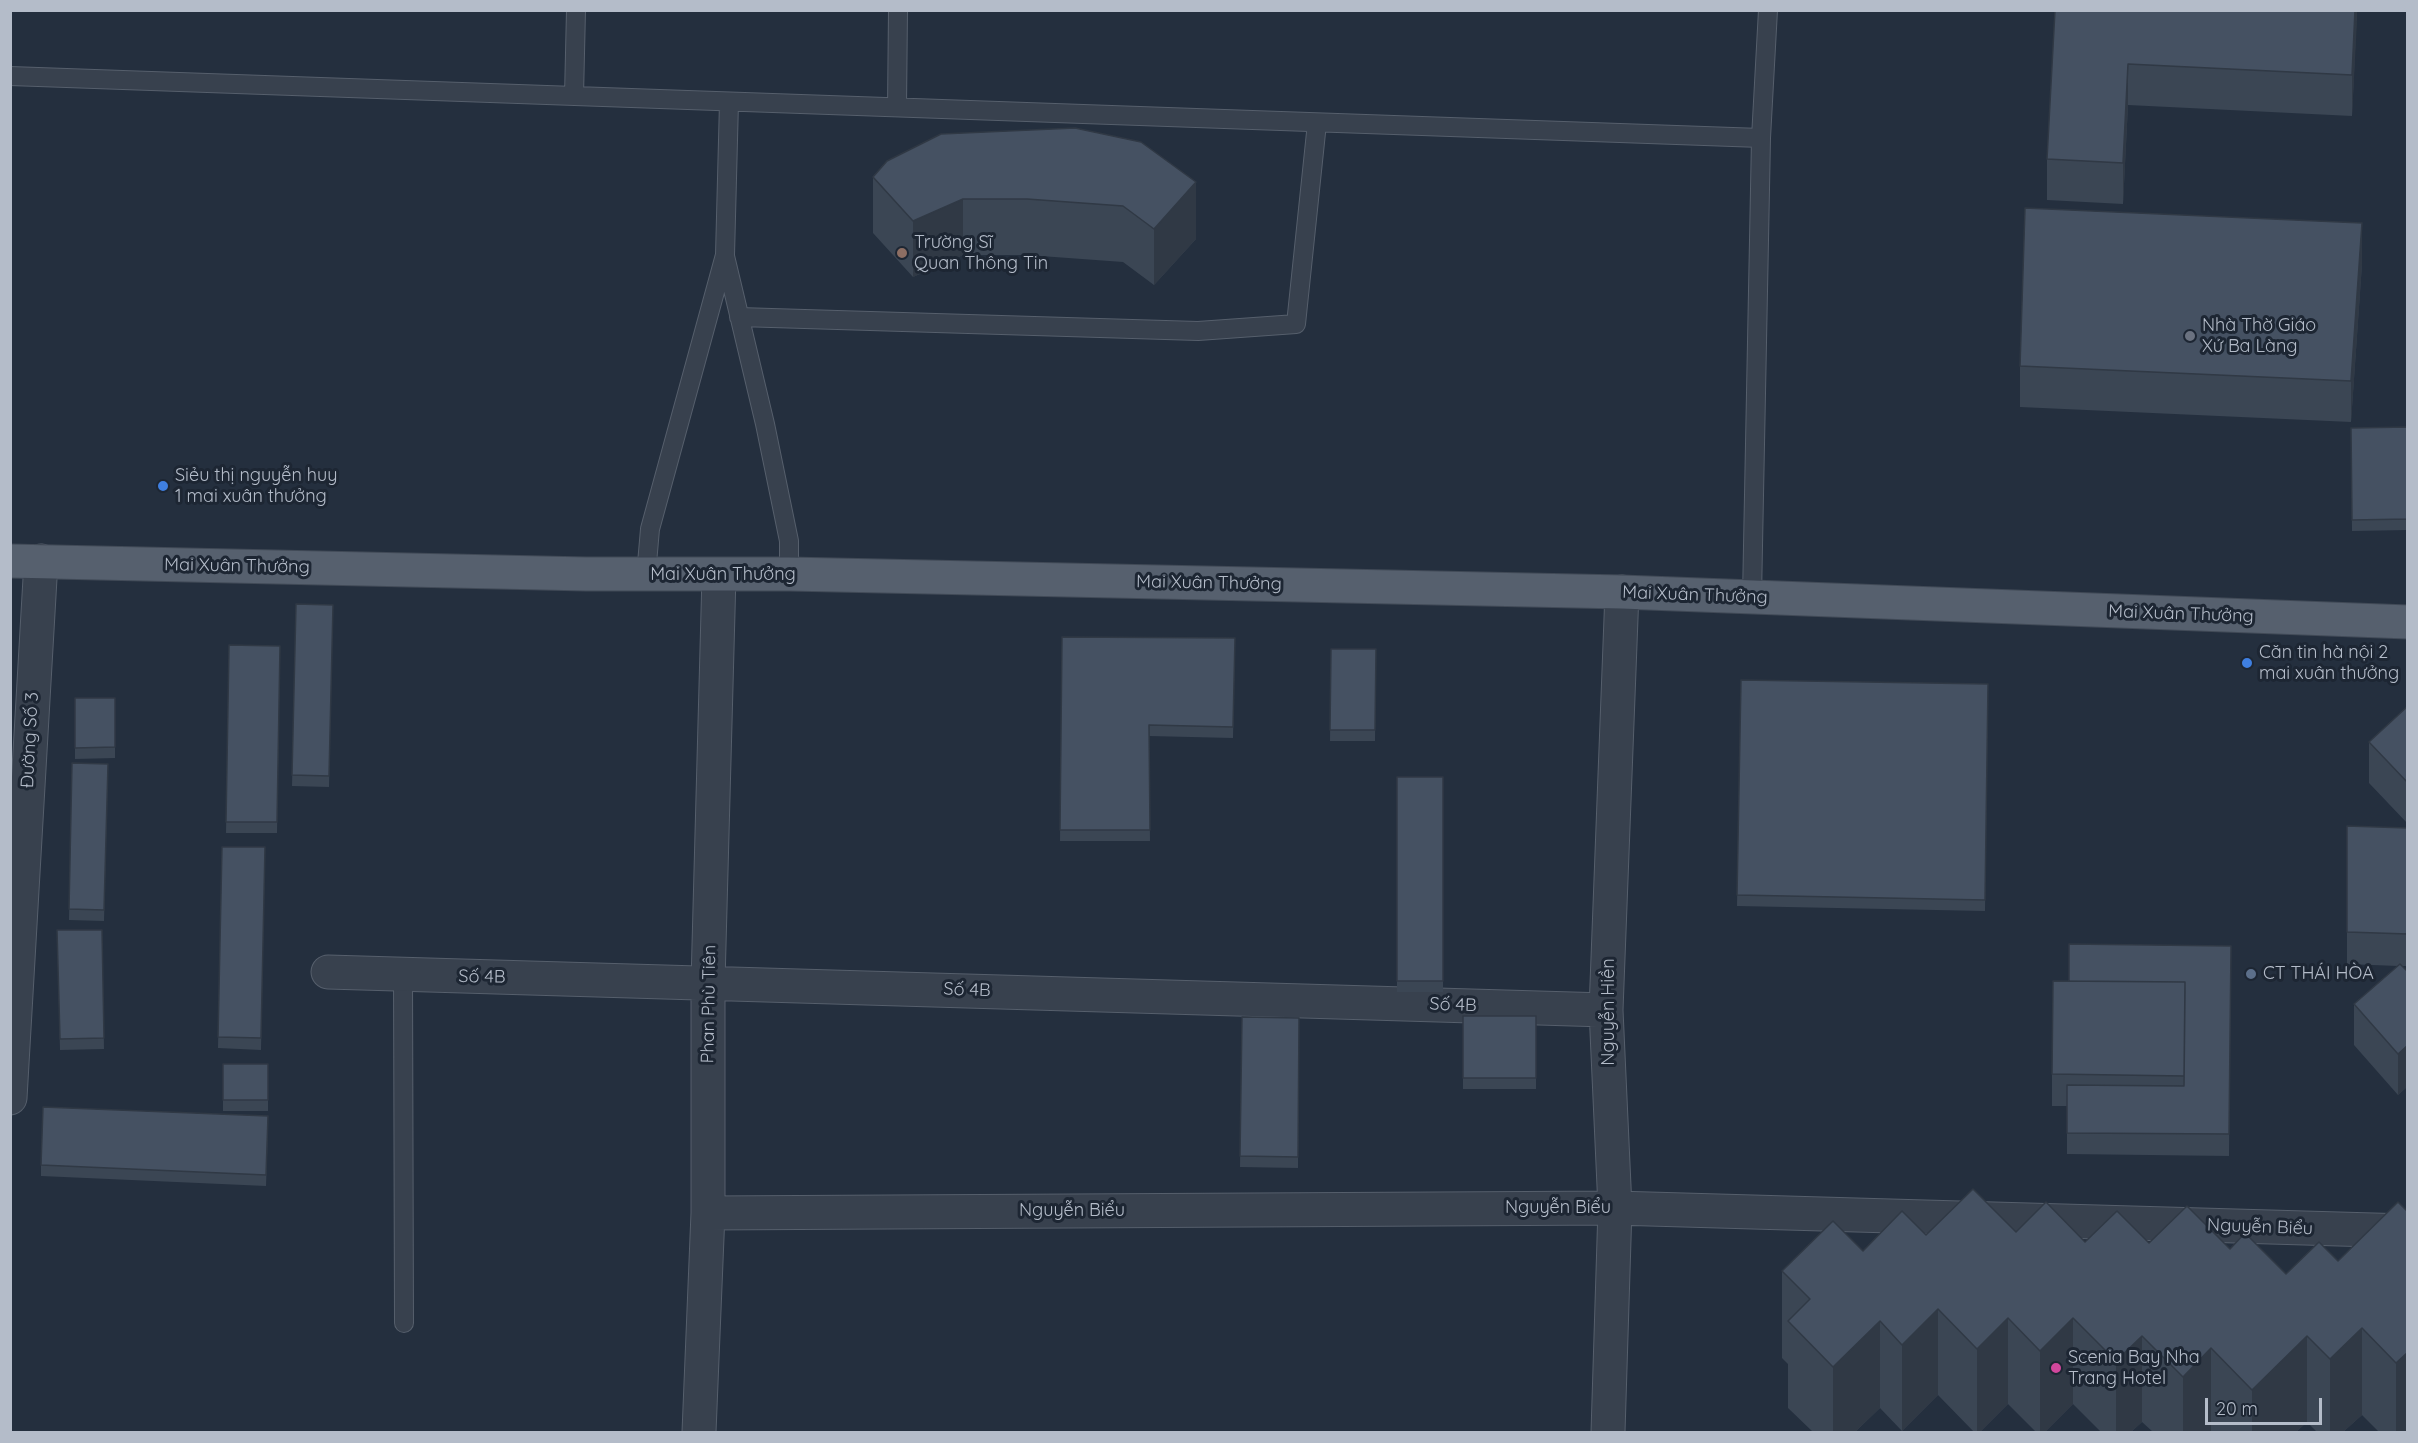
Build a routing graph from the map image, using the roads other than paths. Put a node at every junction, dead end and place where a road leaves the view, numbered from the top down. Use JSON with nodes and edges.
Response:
{"nodes":[{"id":1,"x":576,"y":10,"type":"edge"},
{"id":2,"x":898,"y":10,"type":"edge"},
{"id":3,"x":1768,"y":10,"type":"edge"},
{"id":4,"x":10,"y":76,"type":"edge"},
{"id":5,"x":574,"y":96,"type":"junction"},
{"id":6,"x":729,"y":102,"type":"junction"},
{"id":7,"x":897,"y":107,"type":"junction"},
{"id":8,"x":1317,"y":123,"type":"junction"},
{"id":9,"x":1761,"y":138,"type":"junction"},
{"id":10,"x":725,"y":255,"type":"junction"},
{"id":11,"x":739,"y":317,"type":"junction"},
{"id":12,"x":26,"y":561,"type":"edge"},
{"id":13,"x":789,"y":574,"type":"junction"},
{"id":14,"x":646,"y":575,"type":"junction"},
{"id":15,"x":719,"y":575,"type":"junction"},
{"id":16,"x":1622,"y":592,"type":"junction"},
{"id":17,"x":1752,"y":597,"type":"junction"},
{"id":18,"x":2408,"y":622,"type":"edge"},
{"id":19,"x":328,"y":972,"type":"dead end"},
{"id":20,"x":403,"y":976,"type":"junction"},
{"id":21,"x":708,"y":982,"type":"junction"},
{"id":22,"x":1606,"y":1010,"type":"junction"},
{"id":23,"x":11,"y":1066,"type":"edge"},
{"id":24,"x":10,"y":1098,"type":"edge"},
{"id":25,"x":1615,"y":1208,"type":"junction"},
{"id":26,"x":708,"y":1213,"type":"junction"},
{"id":27,"x":2408,"y":1231,"type":"edge"},
{"id":28,"x":404,"y":1323,"type":"dead end"},
{"id":29,"x":699,"y":1432,"type":"edge"},
{"id":30,"x":1608,"y":1432,"type":"edge"}],
"edges":[{"from":1,"to":5,"type":"lane"},
{"from":2,"to":7,"type":"lane"},
{"from":3,"to":9,"type":"lane"},
{"from":4,"to":5,"type":"lane"},
{"from":5,"to":6,"type":"lane"},
{"from":6,"to":7,"type":"lane"},
{"from":6,"to":10,"type":"lane"},
{"from":7,"to":8,"type":"lane"},
{"from":8,"to":9,"type":"lane"},
{"from":8,"to":11,"type":"lane"},
{"from":9,"to":17,"type":"lane"},
{"from":10,"to":11,"type":"lane"},
{"from":10,"to":14,"type":"lane"},
{"from":11,"to":13,"type":"lane"},
{"from":12,"to":14,"type":"main road","name":"Mai Xuân Thưởng"},
{"from":12,"to":23,"type":"street","name":"Đường Số 3"},
{"from":13,"to":15,"type":"main road","name":"Mai Xuân Thưởng"},
{"from":13,"to":16,"type":"main road","name":"Mai Xuân Thưởng"},
{"from":14,"to":15,"type":"main road","name":"Mai Xuân Thưởng"},
{"from":15,"to":21,"type":"street","name":"Phan Phù Tiên"},
{"from":16,"to":17,"type":"main road","name":"Mai Xuân Thưởng"},
{"from":16,"to":22,"type":"street","name":"Nguyễn Hiền"},
{"from":17,"to":18,"type":"main road","name":"Mai Xuân Thưởng"},
{"from":19,"to":20,"type":"street","name":"Số 4B"},
{"from":20,"to":21,"type":"street","name":"Số 4B"},
{"from":20,"to":28,"type":"lane"},
{"from":21,"to":22,"type":"street","name":"Số 4B"},
{"from":21,"to":26,"type":"street","name":"Phan Phù Tiên"},
{"from":22,"to":25,"type":"street","name":"Nguyễn Hiền"},
{"from":23,"to":24,"type":"street","name":"Đường Số 3"},
{"from":25,"to":26,"type":"street","name":"Nguyễn Biểu"},
{"from":25,"to":27,"type":"street","name":"Nguyễn Biểu"},
{"from":25,"to":30,"type":"street","name":"Nguyễn Hiền"},
{"from":26,"to":29,"type":"street","name":"Phan Phù Tiên"}]}
